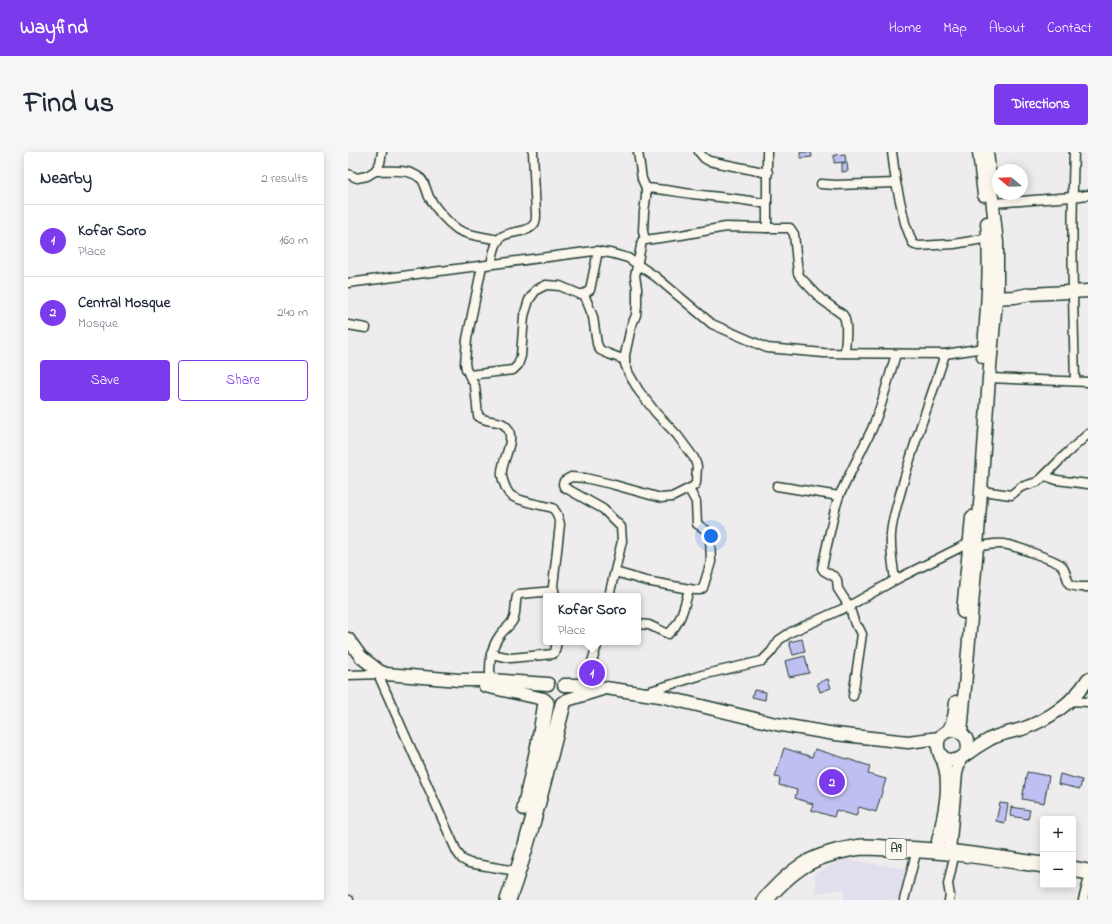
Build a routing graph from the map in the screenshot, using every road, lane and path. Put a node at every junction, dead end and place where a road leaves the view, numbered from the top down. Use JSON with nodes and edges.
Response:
{"nodes":[{"id":1,"x":382,"y":152,"type":"edge"},
{"id":2,"x":533,"y":152,"type":"edge"},
{"id":3,"x":638,"y":152,"type":"edge"},
{"id":4,"x":699,"y":152,"type":"edge"},
{"id":5,"x":767,"y":152,"type":"edge"},
{"id":6,"x":892,"y":152,"type":"edge"},
{"id":7,"x":979,"y":152,"type":"edge"},
{"id":8,"x":988,"y":152,"type":"edge"},
{"id":9,"x":1074,"y":152,"type":"edge"},
{"id":10,"x":376,"y":171,"type":"junction"},
{"id":11,"x":768,"y":173,"type":"junction"},
{"id":12,"x":348,"y":174,"type":"edge"},
{"id":13,"x":896,"y":183,"type":"junction"},
{"id":14,"x":821,"y":184,"type":"dead end"},
{"id":15,"x":646,"y":188,"type":"junction"},
{"id":16,"x":1088,"y":195,"type":"edge"},
{"id":17,"x":1072,"y":197,"type":"junction"},
{"id":18,"x":994,"y":203,"type":"junction"},
{"id":19,"x":767,"y":204,"type":"junction"},
{"id":20,"x":767,"y":228,"type":"junction"},
{"id":21,"x":988,"y":238,"type":"junction"},
{"id":22,"x":499,"y":240,"type":"junction"},
{"id":23,"x":644,"y":240,"type":"junction"},
{"id":24,"x":598,"y":251,"type":"junction"},
{"id":25,"x":491,"y":264,"type":"junction"},
{"id":26,"x":637,"y":264,"type":"junction"},
{"id":27,"x":482,"y":266,"type":"junction"},
{"id":28,"x":348,"y":284,"type":"edge"},
{"id":29,"x":1088,"y":291,"type":"edge"},
{"id":30,"x":1072,"y":292,"type":"junction"},
{"id":31,"x":584,"y":294,"type":"junction"},
{"id":32,"x":992,"y":294,"type":"junction"},
{"id":33,"x":348,"y":325,"type":"edge"},
{"id":34,"x":366,"y":328,"type":"dead end"},
{"id":35,"x":984,"y":348,"type":"junction"},
{"id":36,"x":845,"y":353,"type":"junction"},
{"id":37,"x":896,"y":354,"type":"junction"},
{"id":38,"x":945,"y":354,"type":"junction"},
{"id":39,"x":625,"y":360,"type":"junction"},
{"id":40,"x":469,"y":374,"type":"junction"},
{"id":41,"x":989,"y":378,"type":"junction"},
{"id":42,"x":1075,"y":381,"type":"junction"},
{"id":43,"x":1088,"y":382,"type":"edge"},
{"id":44,"x":1088,"y":434,"type":"edge"},
{"id":45,"x":1045,"y":476,"type":"junction"},
{"id":46,"x":1088,"y":484,"type":"edge"},
{"id":47,"x":777,"y":486,"type":"dead end"},
{"id":48,"x":689,"y":489,"type":"junction"},
{"id":49,"x":982,"y":491,"type":"junction"},
{"id":50,"x":839,"y":496,"type":"junction"},
{"id":51,"x":973,"y":545,"type":"junction"},
{"id":52,"x":615,"y":572,"type":"junction"},
{"id":53,"x":895,"y":580,"type":"junction"},
{"id":54,"x":1088,"y":587,"type":"edge"},
{"id":55,"x":689,"y":589,"type":"junction"},
{"id":56,"x":554,"y":593,"type":"edge"},
{"id":57,"x":611,"y":593,"type":"edge"},
{"id":58,"x":543,"y":594,"type":"edge"},
{"id":59,"x":849,"y":606,"type":"junction"},
{"id":60,"x":641,"y":624,"type":"edge"},
{"id":61,"x":348,"y":639,"type":"edge"},
{"id":62,"x":556,"y":645,"type":"edge"},
{"id":63,"x":597,"y":645,"type":"edge"},
{"id":64,"x":491,"y":654,"type":"junction"},
{"id":65,"x":382,"y":674,"type":"junction"},
{"id":66,"x":348,"y":675,"type":"edge"},
{"id":67,"x":1088,"y":679,"type":"edge"},
{"id":68,"x":459,"y":680,"type":"junction"},
{"id":69,"x":490,"y":680,"type":"junction"},
{"id":70,"x":548,"y":684,"type":"junction"},
{"id":71,"x":564,"y":685,"type":"junction"},
{"id":72,"x":585,"y":685,"type":"junction"},
{"id":73,"x":605,"y":688,"type":"junction"},
{"id":74,"x":645,"y":693,"type":"junction"},
{"id":75,"x":853,"y":696,"type":"dead end"},
{"id":76,"x":545,"y":701,"type":"junction"},
{"id":77,"x":1069,"y":701,"type":"junction"},
{"id":78,"x":565,"y":702,"type":"junction"},
{"id":79,"x":1088,"y":702,"type":"edge"},
{"id":80,"x":963,"y":734,"type":"junction"},
{"id":81,"x":944,"y":735,"type":"junction"},
{"id":82,"x":991,"y":739,"type":"junction"},
{"id":83,"x":908,"y":742,"type":"junction"},
{"id":84,"x":940,"y":754,"type":"junction"},
{"id":85,"x":962,"y":757,"type":"junction"},
{"id":86,"x":917,"y":849,"type":"junction"},
{"id":87,"x":947,"y":851,"type":"junction"},
{"id":88,"x":1040,"y":865,"type":"edge"},
{"id":89,"x":510,"y":870,"type":"junction"},
{"id":90,"x":1076,"y":870,"type":"edge"},
{"id":91,"x":1088,"y":872,"type":"edge"},
{"id":92,"x":1088,"y":881,"type":"edge"},
{"id":93,"x":500,"y":900,"type":"edge"},
{"id":94,"x":508,"y":900,"type":"edge"},
{"id":95,"x":765,"y":900,"type":"edge"},
{"id":96,"x":904,"y":900,"type":"edge"},
{"id":97,"x":949,"y":900,"type":"edge"},
{"id":98,"x":1083,"y":900,"type":"edge"}],
"edges":[{"from":1,"to":10,"type":"street"},
{"from":2,"to":22,"type":"street"},
{"from":3,"to":15,"type":"street"},
{"from":4,"to":11,"type":"street"},
{"from":5,"to":11,"type":"street"},
{"from":6,"to":13,"type":"street"},
{"from":7,"to":21,"type":"main road"},
{"from":8,"to":18,"type":"main road"},
{"from":9,"to":17,"type":"street"},
{"from":10,"to":12,"type":"street"},
{"from":10,"to":22,"type":"street"},
{"from":11,"to":19,"type":"street"},
{"from":13,"to":14,"type":"street"},
{"from":13,"to":21,"type":"street"},
{"from":15,"to":19,"type":"street"},
{"from":15,"to":23,"type":"street"},
{"from":16,"to":17,"type":"street"},
{"from":17,"to":18,"type":"street"},
{"from":17,"to":30,"type":"street"},
{"from":18,"to":32,"type":"main road"},
{"from":19,"to":20,"type":"street"},
{"from":20,"to":23,"type":"street"},
{"from":20,"to":36,"type":"street"},
{"from":21,"to":32,"type":"main road"},
{"from":22,"to":25,"type":"street"},
{"from":23,"to":26,"type":"street"},
{"from":24,"to":25,"type":"street"},
{"from":24,"to":26,"type":"street"},
{"from":24,"to":31,"type":"street"},
{"from":25,"to":27,"type":"street"},
{"from":26,"to":36,"type":"street"},
{"from":26,"to":39,"type":"street"},
{"from":27,"to":28,"type":"street"},
{"from":27,"to":40,"type":"street"},
{"from":29,"to":30,"type":"main road"},
{"from":30,"to":32,"type":"main road"},
{"from":30,"to":42,"type":"street"},
{"from":31,"to":39,"type":"street"},
{"from":31,"to":40,"type":"street"},
{"from":32,"to":35,"type":"main road"},
{"from":32,"to":41,"type":"main road"},
{"from":33,"to":34,"type":"street"},
{"from":35,"to":38,"type":"street"},
{"from":35,"to":51,"type":"main road"},
{"from":36,"to":37,"type":"street"},
{"from":37,"to":38,"type":"street"},
{"from":37,"to":50,"type":"street"},
{"from":38,"to":53,"type":"street"},
{"from":39,"to":48,"type":"street"},
{"from":40,"to":56,"type":"street"},
{"from":41,"to":42,"type":"street"},
{"from":41,"to":49,"type":"main road"},
{"from":42,"to":43,"type":"street"},
{"from":44,"to":45,"type":"street"},
{"from":45,"to":46,"type":"street"},
{"from":45,"to":49,"type":"street"},
{"from":47,"to":50,"type":"street"},
{"from":48,"to":52,"type":"street"},
{"from":48,"to":55,"type":"street"},
{"from":49,"to":51,"type":"main road"},
{"from":50,"to":59,"type":"street"},
{"from":51,"to":53,"type":"street"},
{"from":51,"to":54,"type":"street"},
{"from":51,"to":80,"type":"main road"},
{"from":51,"to":81,"type":"main road"},
{"from":52,"to":55,"type":"street"},
{"from":52,"to":57,"type":"street"},
{"from":53,"to":59,"type":"street"},
{"from":55,"to":60,"type":"street"},
{"from":58,"to":64,"type":"street"},
{"from":59,"to":74,"type":"street"},
{"from":59,"to":75,"type":"street"},
{"from":61,"to":65,"type":"main road"},
{"from":62,"to":64,"type":"street"},
{"from":63,"to":72,"type":"street"},
{"from":64,"to":69,"type":"street"},
{"from":65,"to":66,"type":"street"},
{"from":65,"to":68,"type":"main road"},
{"from":65,"to":89,"type":"street"},
{"from":67,"to":77,"type":"main road"},
{"from":68,"to":69,"type":"main road"},
{"from":68,"to":76,"type":"main road"},
{"from":69,"to":70,"type":"main road"},
{"from":70,"to":71,"type":"main road"},
{"from":70,"to":76,"type":"main road"},
{"from":71,"to":72,"type":"main road"},
{"from":71,"to":78,"type":"main road"},
{"from":72,"to":73,"type":"main road"},
{"from":73,"to":74,"type":"main road"},
{"from":73,"to":78,"type":"main road"},
{"from":74,"to":83,"type":"main road"},
{"from":76,"to":78,"type":"main road"},
{"from":76,"to":89,"type":"highway"},
{"from":77,"to":79,"type":"street"},
{"from":77,"to":82,"type":"main road"},
{"from":78,"to":94,"type":"highway"},
{"from":80,"to":81,"type":"main road"},
{"from":80,"to":82,"type":"main road"},
{"from":80,"to":85,"type":"main road"},
{"from":81,"to":83,"type":"main road"},
{"from":81,"to":84,"type":"main road"},
{"from":82,"to":85,"type":"main road"},
{"from":83,"to":84,"type":"main road"},
{"from":84,"to":85,"type":"main road"},
{"from":84,"to":87,"type":"main road"},
{"from":85,"to":87,"type":"main road"},
{"from":86,"to":87,"type":"highway","number":"A9"},
{"from":86,"to":95,"type":"highway","number":"A9"},
{"from":86,"to":96,"type":"street"},
{"from":87,"to":88,"type":"highway","number":"A9"},
{"from":87,"to":97,"type":"street"},
{"from":89,"to":93,"type":"highway"},
{"from":90,"to":91,"type":"highway"},
{"from":92,"to":98,"type":"street"}]}
